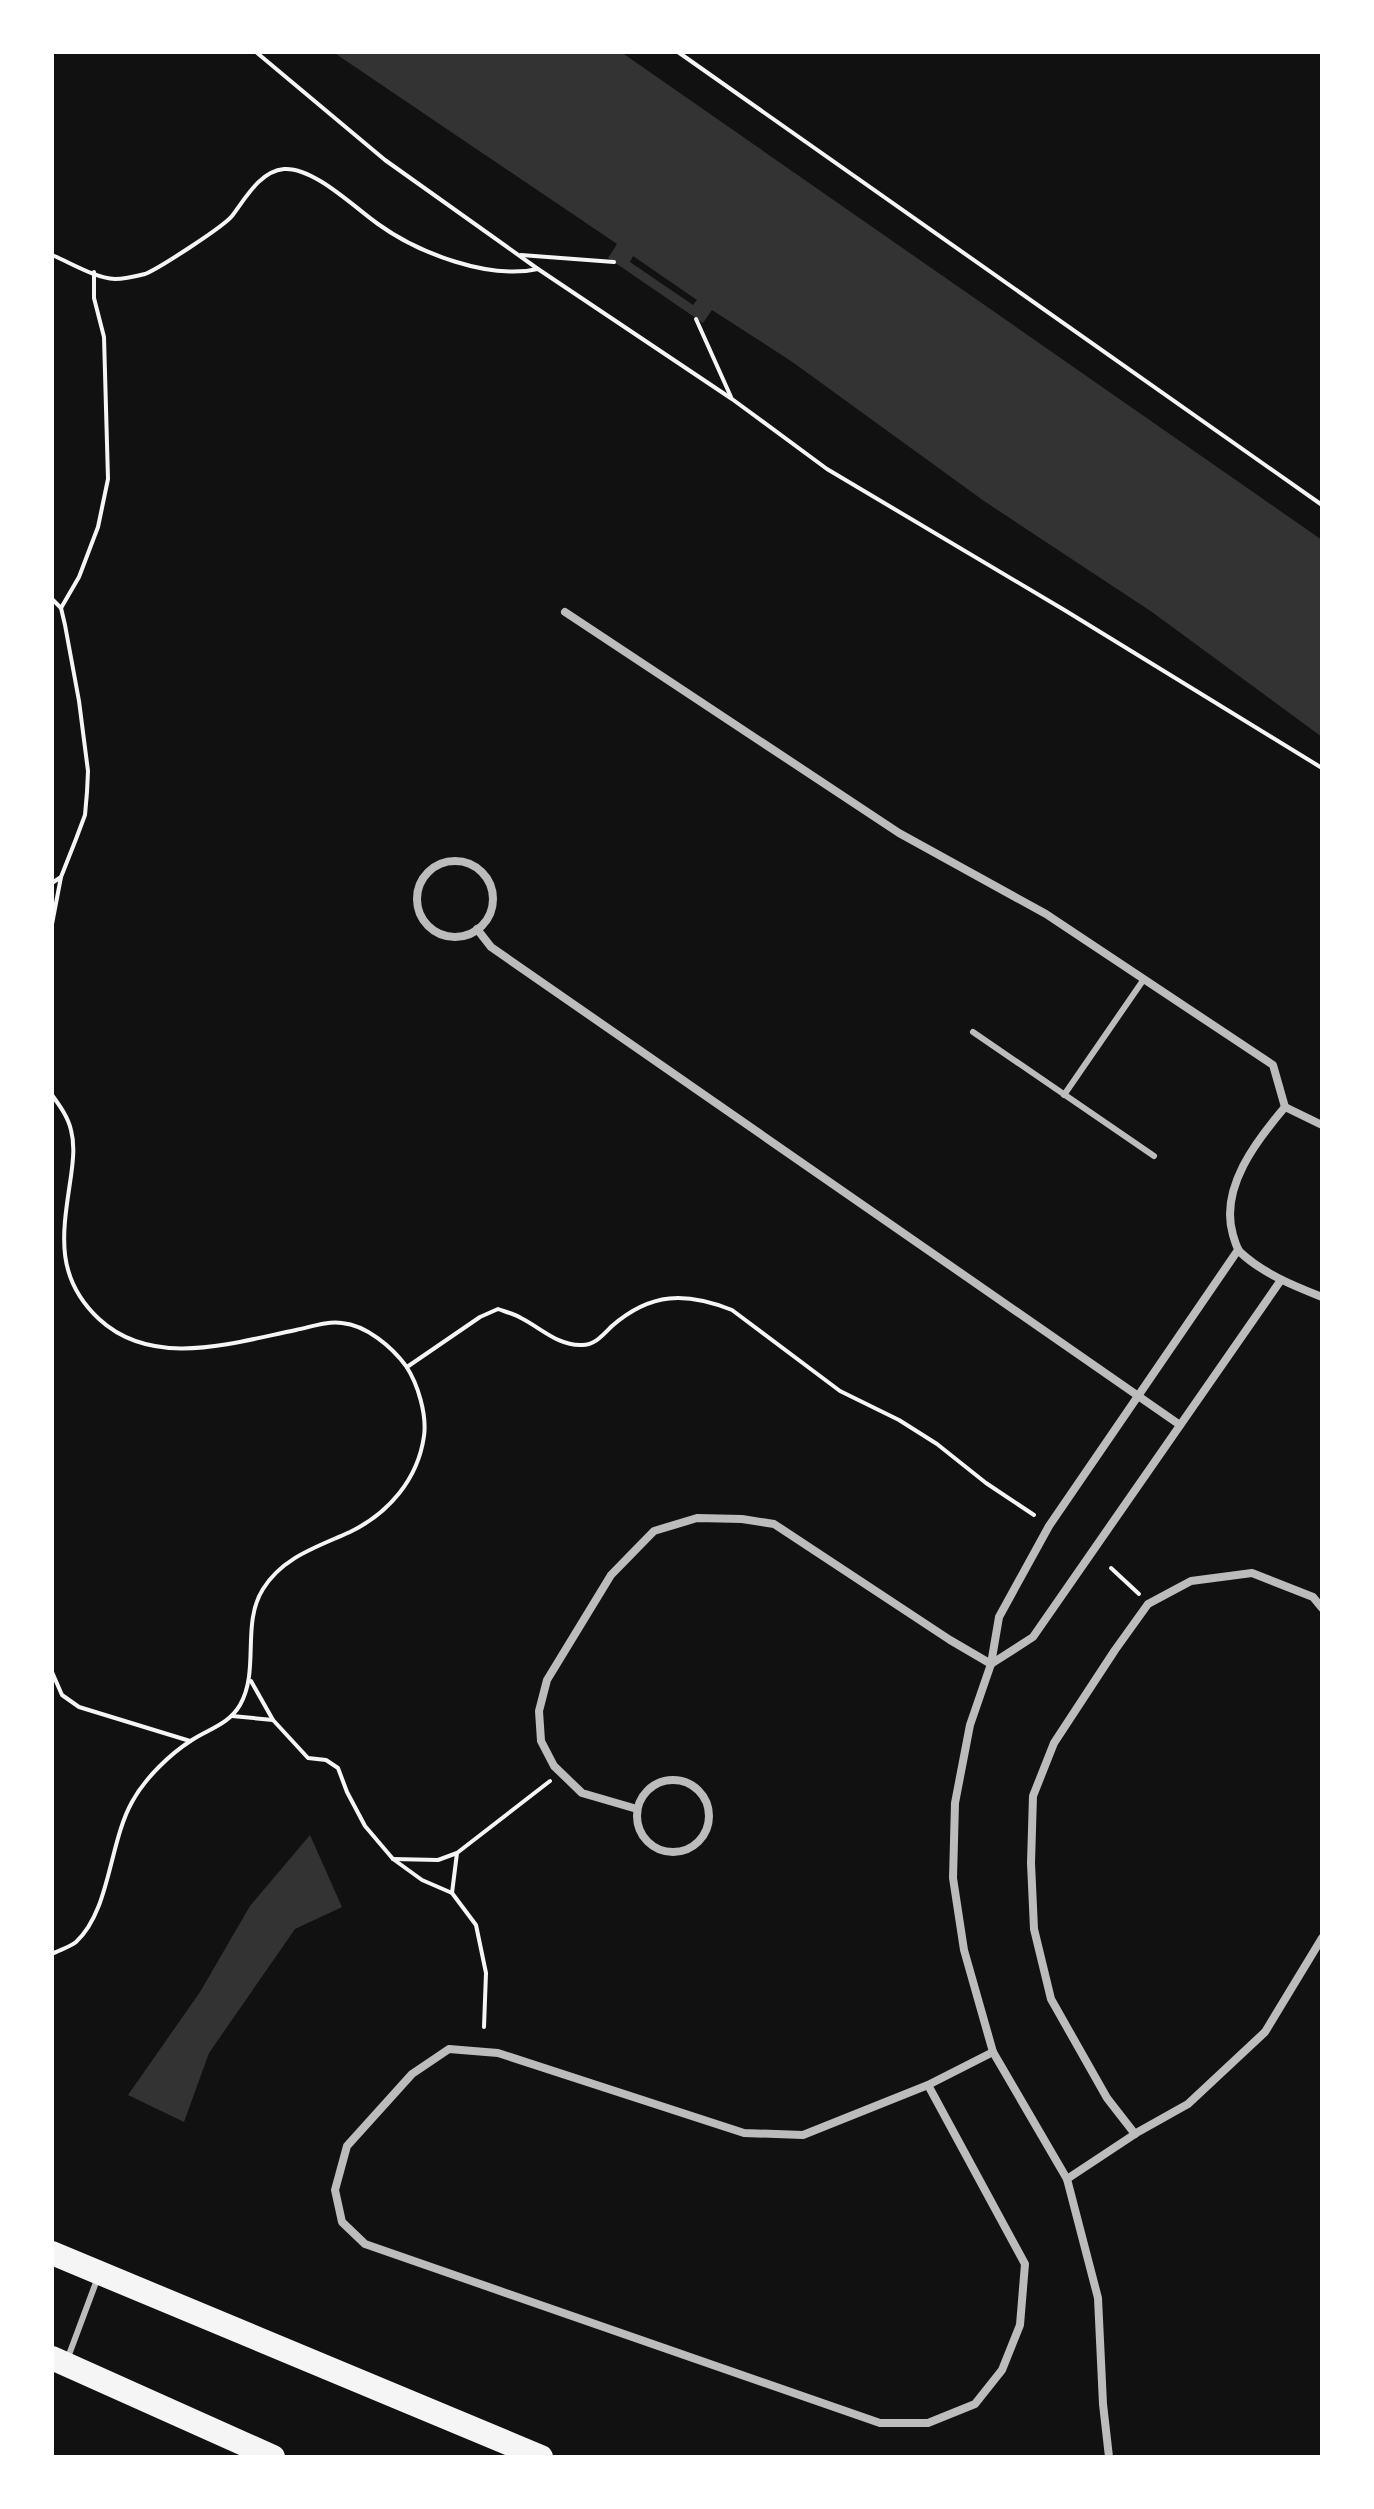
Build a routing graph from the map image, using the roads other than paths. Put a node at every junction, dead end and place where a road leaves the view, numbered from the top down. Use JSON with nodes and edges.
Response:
{"nodes":[{"id":1,"x":565,"y":612,"type":"dead end"},
{"id":2,"x":477,"y":929,"type":"junction"},
{"id":3,"x":1144,"y":979,"type":"junction"},
{"id":4,"x":973,"y":1032,"type":"dead end"},
{"id":5,"x":1064,"y":1095,"type":"junction"},
{"id":6,"x":1285,"y":1107,"type":"junction"},
{"id":7,"x":1322,"y":1125,"type":"edge"},
{"id":8,"x":1154,"y":1156,"type":"dead end"},
{"id":9,"x":1238,"y":1250,"type":"junction"},
{"id":10,"x":1281,"y":1280,"type":"junction"},
{"id":11,"x":1322,"y":1297,"type":"edge"},
{"id":12,"x":1137,"y":1395,"type":"junction"},
{"id":13,"x":1180,"y":1425,"type":"junction"},
{"id":14,"x":1322,"y":1608,"type":"edge"},
{"id":15,"x":991,"y":1664,"type":"junction"},
{"id":16,"x":637,"y":1809,"type":"junction"},
{"id":17,"x":1322,"y":1938,"type":"edge"},
{"id":18,"x":993,"y":2052,"type":"junction"},
{"id":19,"x":928,"y":2085,"type":"junction"},
{"id":20,"x":1135,"y":2134,"type":"junction"},
{"id":21,"x":1067,"y":2179,"type":"junction"},
{"id":22,"x":52,"y":2253,"type":"edge"},
{"id":23,"x":99,"y":2273,"type":"junction"},
{"id":24,"x":58,"y":2361,"type":"edge"},
{"id":25,"x":224,"y":2437,"type":"junction"},
{"id":26,"x":262,"y":2457,"type":"edge"},
{"id":27,"x":273,"y":2457,"type":"edge"},
{"id":28,"x":541,"y":2457,"type":"edge"},
{"id":29,"x":1109,"y":2457,"type":"edge"}],
"edges":[{"from":1,"to":3,"type":"street"},
{"from":2,"to":2,"type":"street"},
{"from":2,"to":12,"type":"street"},
{"from":3,"to":5,"type":"lane"},
{"from":3,"to":6,"type":"street"},
{"from":4,"to":5,"type":"lane"},
{"from":5,"to":8,"type":"lane"},
{"from":6,"to":7,"type":"street"},
{"from":6,"to":9,"type":"street"},
{"from":9,"to":10,"type":"street"},
{"from":9,"to":12,"type":"street"},
{"from":10,"to":11,"type":"street"},
{"from":10,"to":13,"type":"street"},
{"from":12,"to":13,"type":"street"},
{"from":12,"to":15,"type":"street"},
{"from":13,"to":15,"type":"street"},
{"from":14,"to":20,"type":"street"},
{"from":15,"to":16,"type":"street"},
{"from":15,"to":18,"type":"street"},
{"from":16,"to":16,"type":"street"},
{"from":17,"to":20,"type":"street"},
{"from":18,"to":19,"type":"street"},
{"from":18,"to":21,"type":"street"},
{"from":19,"to":19,"type":"street"},
{"from":20,"to":21,"type":"street"},
{"from":21,"to":29,"type":"street"},
{"from":22,"to":23,"type":"highway"},
{"from":23,"to":24,"type":"lane"},
{"from":23,"to":28,"type":"highway"},
{"from":24,"to":25,"type":"highway"},
{"from":25,"to":26,"type":"highway"},
{"from":25,"to":27,"type":"highway"}]}
